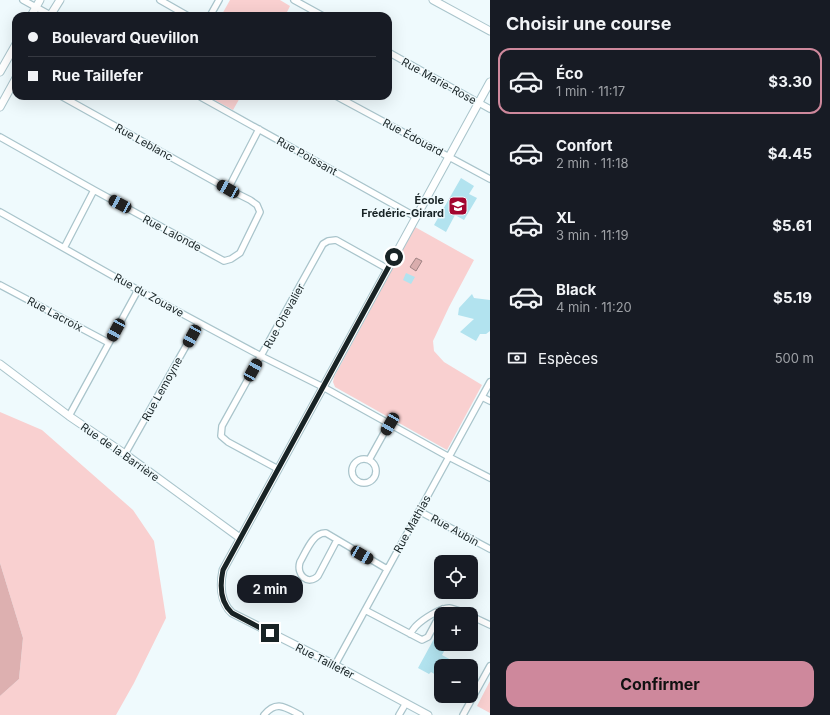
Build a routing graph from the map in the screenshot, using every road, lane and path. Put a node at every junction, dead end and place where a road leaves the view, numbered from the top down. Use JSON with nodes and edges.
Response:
{"nodes":[{"id":1,"x":23,"y":0,"type":"edge"},
{"id":2,"x":40,"y":0,"type":"edge"},
{"id":3,"x":60,"y":0,"type":"edge"},
{"id":4,"x":160,"y":0,"type":"edge"},
{"id":5,"x":219,"y":0,"type":"edge"},
{"id":6,"x":294,"y":0,"type":"edge"},
{"id":7,"x":433,"y":0,"type":"edge"},
{"id":8,"x":36,"y":7,"type":"junction"},
{"id":9,"x":33,"y":12,"type":"edge"},
{"id":10,"x":44,"y":12,"type":"edge"},
{"id":11,"x":53,"y":12,"type":"edge"},
{"id":12,"x":181,"y":12,"type":"edge"},
{"id":13,"x":212,"y":12,"type":"edge"},
{"id":14,"x":316,"y":12,"type":"edge"},
{"id":15,"x":490,"y":31,"type":"edge"},
{"id":16,"x":12,"y":50,"type":"edge"},
{"id":17,"x":392,"y":54,"type":"edge"},
{"id":18,"x":2,"y":64,"type":"edge"},
{"id":19,"x":0,"y":72,"type":"edge"},
{"id":20,"x":490,"y":82,"type":"edge"},
{"id":21,"x":12,"y":86,"type":"edge"},
{"id":22,"x":68,"y":100,"type":"edge"},
{"id":23,"x":206,"y":100,"type":"edge"},
{"id":24,"x":343,"y":100,"type":"edge"},
{"id":25,"x":479,"y":103,"type":"junction"},
{"id":26,"x":0,"y":108,"type":"edge"},
{"id":27,"x":490,"y":109,"type":"edge"},
{"id":28,"x":259,"y":129,"type":"junction"},
{"id":29,"x":0,"y":137,"type":"edge"},
{"id":30,"x":449,"y":157,"type":"junction"},
{"id":31,"x":490,"y":179,"type":"edge"},
{"id":32,"x":228,"y":189,"type":"junction"},
{"id":33,"x":94,"y":190,"type":"junction"},
{"id":34,"x":0,"y":212,"type":"edge"},
{"id":35,"x":416,"y":217,"type":"junction"},
{"id":36,"x":64,"y":248,"type":"junction"},
{"id":37,"x":240,"y":253,"type":"joint"},
{"id":38,"x":388,"y":269,"type":"junction"},
{"id":39,"x":0,"y":285,"type":"edge"},
{"id":40,"x":138,"y":290,"type":"junction"},
{"id":41,"x":199,"y":323,"type":"junction"},
{"id":42,"x":109,"y":344,"type":"junction"},
{"id":43,"x":261,"y":356,"type":"junction"},
{"id":44,"x":0,"y":364,"type":"edge"},
{"id":45,"x":490,"y":382,"type":"edge"},
{"id":46,"x":323,"y":387,"type":"junction"},
{"id":47,"x":482,"y":397,"type":"junction"},
{"id":48,"x":490,"y":401,"type":"edge"},
{"id":49,"x":69,"y":416,"type":"junction"},
{"id":50,"x":390,"y":424,"type":"junction"},
{"id":51,"x":125,"y":454,"type":"junction"},
{"id":52,"x":449,"y":457,"type":"junction"},
{"id":53,"x":369,"y":460,"type":"junction"},
{"id":54,"x":278,"y":469,"type":"junction"},
{"id":55,"x":490,"y":478,"type":"edge"},
{"id":56,"x":420,"y":511,"type":"junction"},
{"id":57,"x":240,"y":538,"type":"junction"},
{"id":58,"x":337,"y":540,"type":"junction"},
{"id":59,"x":490,"y":549,"type":"edge"},
{"id":60,"x":387,"y":569,"type":"junction"},
{"id":61,"x":365,"y":610,"type":"junction"},
{"id":62,"x":434,"y":614,"type":"edge"},
{"id":63,"x":478,"y":619,"type":"edge"},
{"id":64,"x":490,"y":625,"type":"edge"},
{"id":65,"x":434,"y":626,"type":"edge"},
{"id":66,"x":410,"y":634,"type":"junction"},
{"id":67,"x":335,"y":665,"type":"junction"},
{"id":68,"x":490,"y":666,"type":"edge"},
{"id":69,"x":406,"y":703,"type":"junction"},
{"id":70,"x":264,"y":715,"type":"edge"},
{"id":71,"x":300,"y":715,"type":"edge"},
{"id":72,"x":399,"y":715,"type":"edge"},
{"id":73,"x":428,"y":715,"type":"edge"},
{"id":74,"x":464,"y":715,"type":"edge"}],
"edges":[{"from":1,"to":8,"type":"street"},
{"from":2,"to":8,"type":"street"},
{"from":3,"to":11,"type":"street"},
{"from":4,"to":12,"type":"street"},
{"from":5,"to":13,"type":"street"},
{"from":6,"to":14,"type":"street"},
{"from":7,"to":15,"type":"street"},
{"from":8,"to":9,"type":"street"},
{"from":8,"to":10,"type":"street"},
{"from":16,"to":18,"type":"street"},
{"from":17,"to":25,"type":"street","name":"Rue Marie-Rose"},
{"from":18,"to":19,"type":"street"},
{"from":20,"to":25,"type":"street","name":"Rue Taillefer"},
{"from":21,"to":26,"type":"street"},
{"from":22,"to":32,"type":"street","name":"Rue Leblanc"},
{"from":23,"to":28,"type":"street","name":"Rue Poissant"},
{"from":24,"to":30,"type":"street","name":"Rue Édouard"},
{"from":25,"to":27,"type":"street","name":"Rue Marie-Rose"},
{"from":25,"to":30,"type":"street","name":"Rue Taillefer"},
{"from":28,"to":32,"type":"street"},
{"from":28,"to":35,"type":"street","name":"Rue Poissant"},
{"from":29,"to":33,"type":"street","name":"Rue Lalonde"},
{"from":30,"to":31,"type":"street","name":"Rue Édouard"},
{"from":30,"to":35,"type":"street","name":"Rue Taillefer"},
{"from":32,"to":37,"type":"street","name":"Rue Leblanc"},
{"from":33,"to":36,"type":"street"},
{"from":33,"to":37,"type":"street","name":"Rue Lalonde"},
{"from":34,"to":36,"type":"street","name":"Rue du Zouave"},
{"from":35,"to":38,"type":"street","name":"Rue Taillefer"},
{"from":36,"to":40,"type":"street","name":"Rue du Zouave"},
{"from":38,"to":43,"type":"street","name":"Rue Chevalier"},
{"from":38,"to":46,"type":"street","name":"Rue Taillefer"},
{"from":39,"to":42,"type":"street","name":"Rue Lacroix"},
{"from":40,"to":41,"type":"street","name":"Rue du Zouave"},
{"from":40,"to":42,"type":"street"},
{"from":41,"to":43,"type":"street","name":"Rue du Zouave"},
{"from":41,"to":51,"type":"street","name":"Rue Lemoyne"},
{"from":42,"to":49,"type":"street"},
{"from":43,"to":46,"type":"street","name":"Rue du Zouave"},
{"from":43,"to":54,"type":"street","name":"Rue Chevalier"},
{"from":44,"to":49,"type":"street","name":"Rue de la Barrière"},
{"from":45,"to":47,"type":"street","name":"Rue Mathias"},
{"from":46,"to":50,"type":"street","name":"Rue du Zouave"},
{"from":46,"to":54,"type":"street","name":"Rue Taillefer"},
{"from":47,"to":48,"type":"street"},
{"from":47,"to":52,"type":"street","name":"Rue Mathias"},
{"from":49,"to":51,"type":"street","name":"Rue de la Barrière"},
{"from":50,"to":52,"type":"street","name":"Rue du Zouave"},
{"from":50,"to":53,"type":"street"},
{"from":51,"to":57,"type":"street","name":"Rue de la Barrière"},
{"from":52,"to":55,"type":"street","name":"Rue du Zouave"},
{"from":52,"to":56,"type":"street","name":"Rue Mathias"},
{"from":53,"to":53,"type":"street"},
{"from":54,"to":57,"type":"street","name":"Rue Taillefer"},
{"from":56,"to":59,"type":"street","name":"Rue Aubin"},
{"from":56,"to":60,"type":"street","name":"Rue Mathias"},
{"from":57,"to":67,"type":"street","name":"Rue Taillefer"},
{"from":58,"to":58,"type":"street"},
{"from":58,"to":60,"type":"street"},
{"from":60,"to":61,"type":"street","name":"Rue Mathias"},
{"from":61,"to":66,"type":"street"},
{"from":61,"to":67,"type":"street","name":"Rue Mathias"},
{"from":62,"to":66,"type":"street"},
{"from":63,"to":64,"type":"street"},
{"from":65,"to":66,"type":"street"},
{"from":67,"to":69,"type":"street","name":"Rue Taillefer"},
{"from":68,"to":74,"type":"street"},
{"from":69,"to":72,"type":"street"},
{"from":69,"to":73,"type":"street","name":"Rue Taillefer"},
{"from":70,"to":71,"type":"street"}]}
